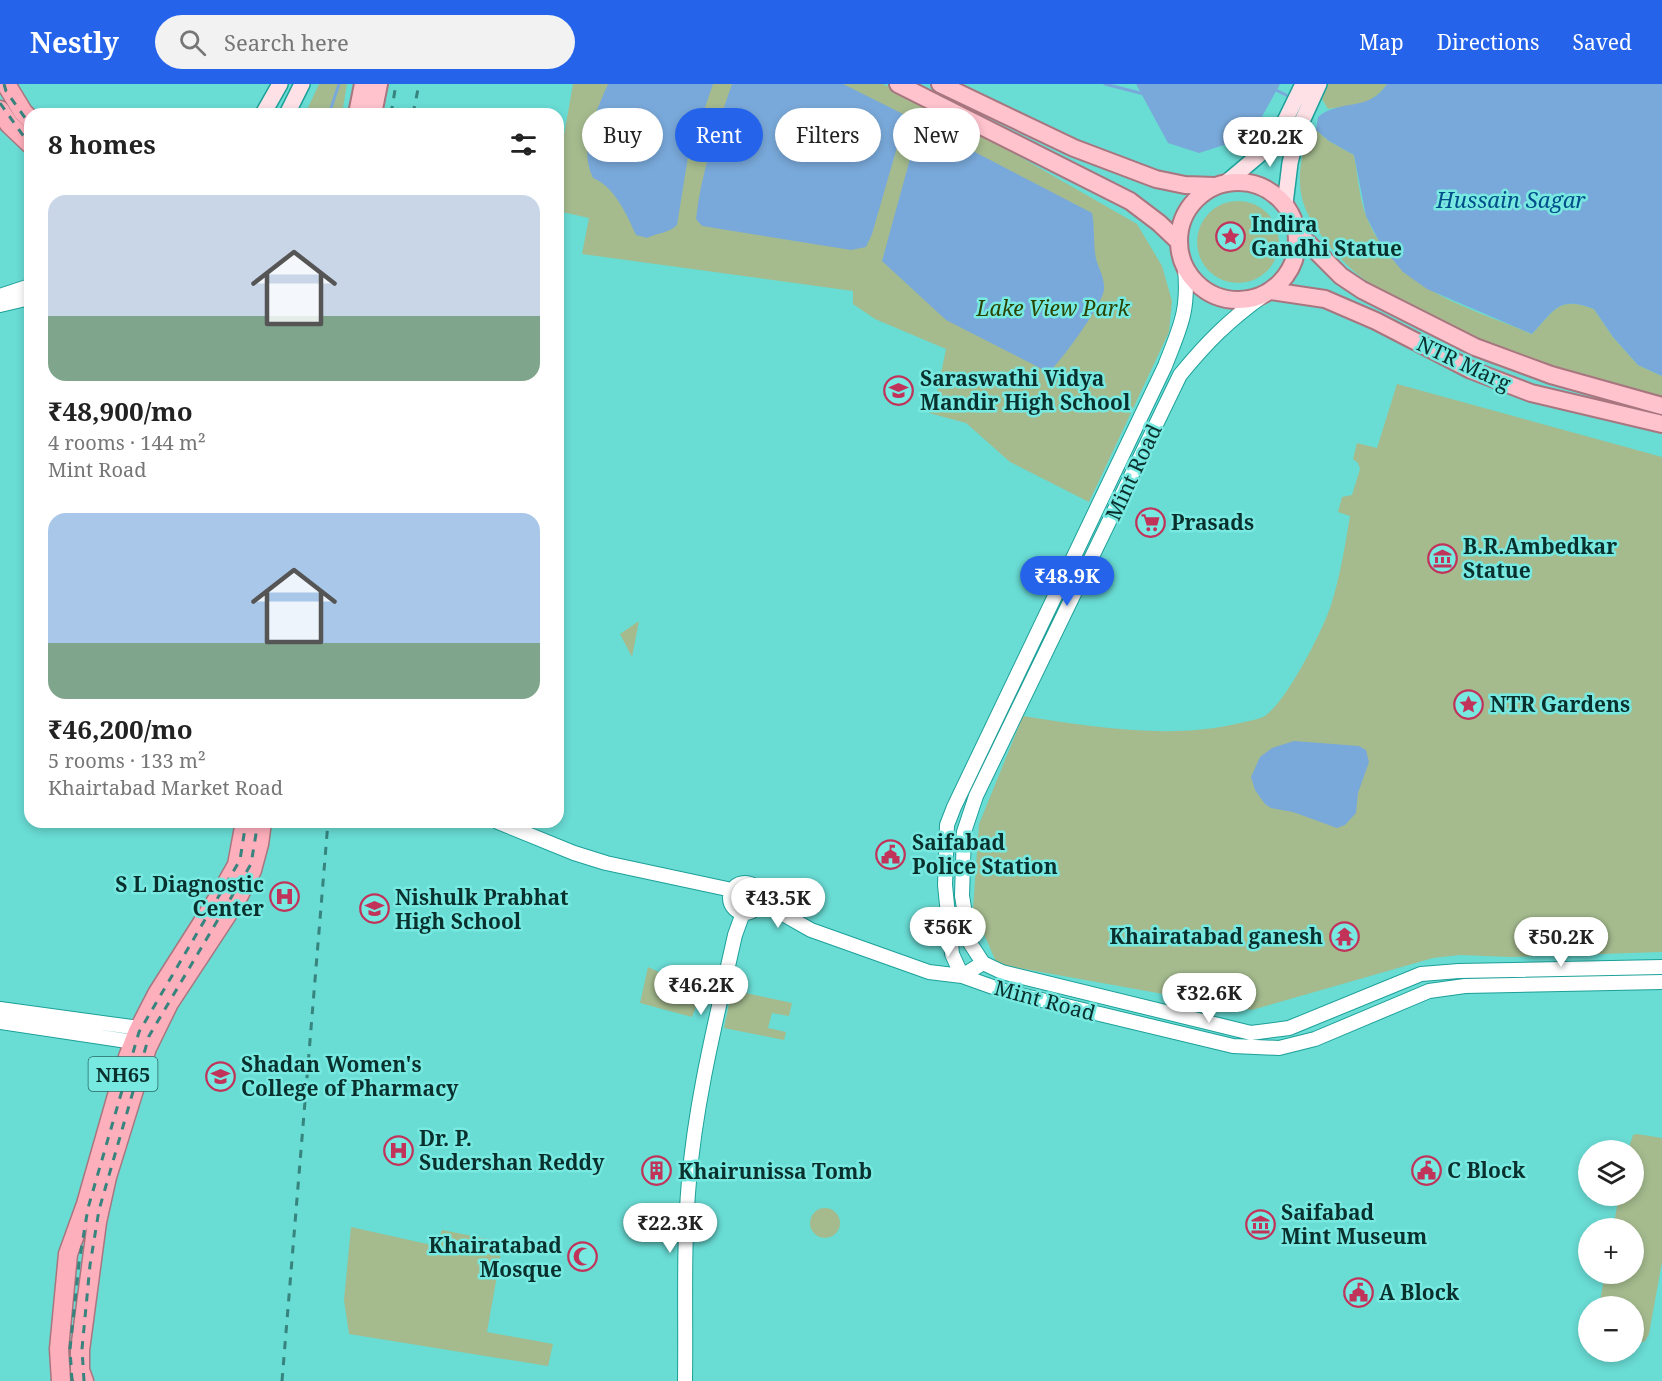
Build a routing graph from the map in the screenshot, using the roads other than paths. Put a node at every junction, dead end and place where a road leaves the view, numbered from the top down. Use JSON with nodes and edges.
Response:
{"nodes":[{"id":1,"x":6,"y":84,"type":"edge"},
{"id":2,"x":280,"y":84,"type":"edge"},
{"id":3,"x":302,"y":84,"type":"edge"},
{"id":4,"x":363,"y":84,"type":"edge"},
{"id":5,"x":379,"y":84,"type":"edge"},
{"id":6,"x":898,"y":84,"type":"edge"},
{"id":7,"x":940,"y":84,"type":"edge"},
{"id":8,"x":1303,"y":84,"type":"edge"},
{"id":9,"x":1319,"y":84,"type":"edge"},
{"id":10,"x":266,"y":108,"type":"edge"},
{"id":11,"x":289,"y":108,"type":"edge"},
{"id":12,"x":358,"y":108,"type":"edge"},
{"id":13,"x":374,"y":108,"type":"edge"},
{"id":14,"x":0,"y":110,"type":"edge"},
{"id":15,"x":24,"y":113,"type":"edge"},
{"id":16,"x":1291,"y":128,"type":"junction"},
{"id":17,"x":24,"y":138,"type":"edge"},
{"id":18,"x":1221,"y":184,"type":"junction"},
{"id":19,"x":1285,"y":204,"type":"junction"},
{"id":20,"x":1297,"y":232,"type":"junction"},
{"id":21,"x":1178,"y":241,"type":"junction"},
{"id":22,"x":1185,"y":268,"type":"junction"},
{"id":23,"x":24,"y":288,"type":"edge"},
{"id":24,"x":1267,"y":293,"type":"junction"},
{"id":25,"x":0,"y":296,"type":"edge"},
{"id":26,"x":24,"y":299,"type":"edge"},
{"id":27,"x":0,"y":305,"type":"edge"},
{"id":28,"x":1165,"y":366,"type":"junction"},
{"id":29,"x":1180,"y":375,"type":"junction"},
{"id":30,"x":1662,"y":406,"type":"edge"},
{"id":31,"x":1662,"y":424,"type":"edge"},
{"id":32,"x":947,"y":825,"type":"junction"},
{"id":33,"x":244,"y":828,"type":"edge"},
{"id":34,"x":261,"y":828,"type":"edge"},
{"id":35,"x":513,"y":828,"type":"edge"},
{"id":36,"x":964,"y":832,"type":"junction"},
{"id":37,"x":732,"y":890,"type":"junction"},
{"id":38,"x":760,"y":901,"type":"junction"},
{"id":39,"x":743,"y":913,"type":"junction"},
{"id":40,"x":204,"y":935,"type":"junction"},
{"id":41,"x":970,"y":943,"type":"junction"},
{"id":42,"x":952,"y":954,"type":"junction"},
{"id":43,"x":983,"y":963,"type":"junction"},
{"id":44,"x":1662,"y":967,"type":"edge"},
{"id":45,"x":929,"y":972,"type":"junction"},
{"id":46,"x":962,"y":976,"type":"junction"},
{"id":47,"x":1662,"y":982,"type":"edge"},
{"id":48,"x":0,"y":1009,"type":"edge"},
{"id":49,"x":21,"y":1018,"type":"junction"},
{"id":50,"x":0,"y":1022,"type":"edge"},
{"id":51,"x":136,"y":1035,"type":"junction"},
{"id":52,"x":61,"y":1381,"type":"edge"},
{"id":53,"x":84,"y":1381,"type":"edge"},
{"id":54,"x":685,"y":1381,"type":"edge"}],
"edges":[{"from":1,"to":15,"type":"highway"},
{"from":2,"to":10,"type":"main road"},
{"from":3,"to":11,"type":"main road"},
{"from":4,"to":12,"type":"main road"},
{"from":5,"to":13,"type":"main road"},
{"from":6,"to":21,"type":"main road"},
{"from":7,"to":18,"type":"main road"},
{"from":8,"to":16,"type":"main road"},
{"from":9,"to":16,"type":"main road"},
{"from":14,"to":17,"type":"highway"},
{"from":16,"to":18,"type":"main road"},
{"from":16,"to":19,"type":"main road"},
{"from":18,"to":19,"type":"main road"},
{"from":18,"to":21,"type":"main road"},
{"from":19,"to":20,"type":"main road"},
{"from":20,"to":24,"type":"main road"},
{"from":20,"to":30,"type":"main road","name":"NTR Marg"},
{"from":21,"to":22,"type":"main road"},
{"from":22,"to":24,"type":"main road"},
{"from":22,"to":28,"type":"street","name":"Mint Road"},
{"from":23,"to":25,"type":"street"},
{"from":24,"to":29,"type":"street","name":"Mint Road"},
{"from":24,"to":31,"type":"main road","name":"NTR Marg"},
{"from":26,"to":27,"type":"street"},
{"from":28,"to":29,"type":"street"},
{"from":28,"to":32,"type":"street","name":"Mint Road"},
{"from":29,"to":36,"type":"street","name":"Mint Road"},
{"from":32,"to":36,"type":"street"},
{"from":32,"to":42,"type":"street","name":"Mint Road"},
{"from":33,"to":40,"type":"highway","number":"NH65"},
{"from":34,"to":40,"type":"highway","number":"NH65"},
{"from":35,"to":37,"type":"street"},
{"from":36,"to":41,"type":"street","name":"Mint Road"},
{"from":37,"to":38,"type":"street"},
{"from":37,"to":39,"type":"street"},
{"from":38,"to":39,"type":"street"},
{"from":38,"to":45,"type":"street"},
{"from":39,"to":54,"type":"street"},
{"from":40,"to":51,"type":"highway","number":"NH65"},
{"from":40,"to":53,"type":"highway","number":"NH65"},
{"from":41,"to":42,"type":"street"},
{"from":41,"to":43,"type":"street","name":"Mint Road"},
{"from":42,"to":45,"type":"street"},
{"from":42,"to":46,"type":"street","name":"Mint Road"},
{"from":43,"to":44,"type":"street","name":"Mint Road"},
{"from":43,"to":46,"type":"street"},
{"from":45,"to":46,"type":"street"},
{"from":46,"to":47,"type":"street","name":"Mint Road"},
{"from":48,"to":49,"type":"street"},
{"from":49,"to":50,"type":"street"},
{"from":49,"to":51,"type":"street"},
{"from":51,"to":52,"type":"highway","number":"NH65"}]}
